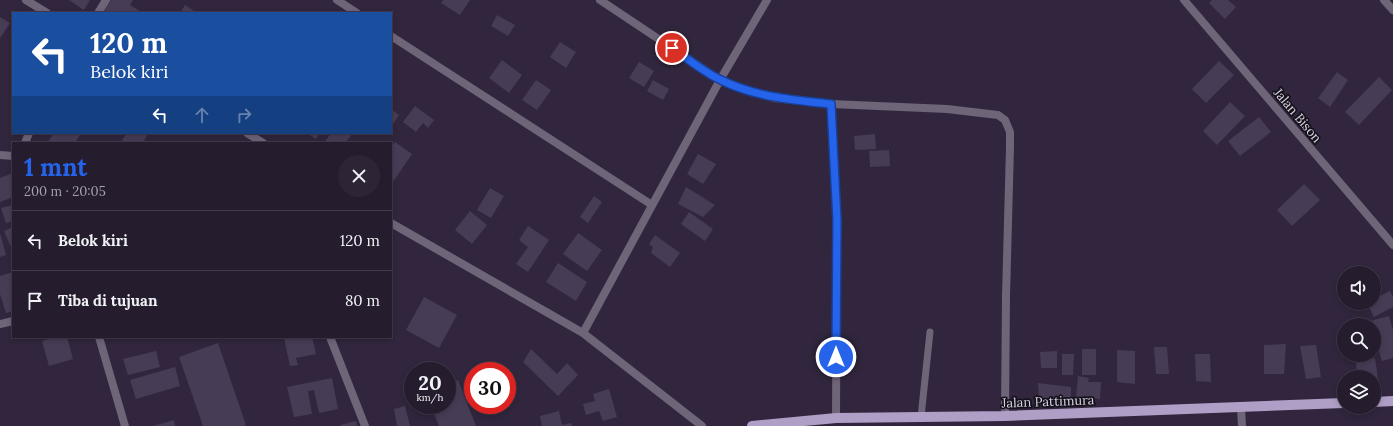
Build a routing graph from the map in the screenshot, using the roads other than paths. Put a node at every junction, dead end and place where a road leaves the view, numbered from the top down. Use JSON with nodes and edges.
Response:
{"nodes":[{"id":1,"x":26,"y":0,"type":"edge"},
{"id":2,"x":106,"y":0,"type":"edge"},
{"id":3,"x":337,"y":0,"type":"edge"},
{"id":4,"x":600,"y":0,"type":"edge"},
{"id":5,"x":767,"y":0,"type":"edge"},
{"id":6,"x":1184,"y":0,"type":"edge"},
{"id":7,"x":1384,"y":0,"type":"edge"},
{"id":8,"x":1393,"y":10,"type":"edge"},
{"id":9,"x":45,"y":12,"type":"edge"},
{"id":10,"x":99,"y":12,"type":"edge"},
{"id":11,"x":355,"y":12,"type":"edge"},
{"id":12,"x":392,"y":37,"type":"edge"},
{"id":13,"x":720,"y":80,"type":"junction"},
{"id":14,"x":831,"y":104,"type":"junction"},
{"id":15,"x":249,"y":134,"type":"edge"},
{"id":16,"x":261,"y":142,"type":"edge"},
{"id":17,"x":0,"y":155,"type":"edge"},
{"id":18,"x":12,"y":156,"type":"edge"},
{"id":19,"x":652,"y":205,"type":"junction"},
{"id":20,"x":392,"y":224,"type":"edge"},
{"id":21,"x":1393,"y":245,"type":"edge"},
{"id":22,"x":12,"y":320,"type":"edge"},
{"id":23,"x":0,"y":324,"type":"edge"},
{"id":24,"x":930,"y":332,"type":"dead end"},
{"id":25,"x":583,"y":333,"type":"junction"},
{"id":26,"x":100,"y":338,"type":"edge"},
{"id":27,"x":330,"y":338,"type":"edge"},
{"id":28,"x":1393,"y":401,"type":"edge"},
{"id":29,"x":1381,"y":402,"type":"edge"},
{"id":30,"x":1337,"y":403,"type":"edge"},
{"id":31,"x":1241,"y":408,"type":"junction"},
{"id":32,"x":1005,"y":416,"type":"junction"},
{"id":33,"x":921,"y":417,"type":"junction"},
{"id":34,"x":836,"y":418,"type":"junction"},
{"id":35,"x":126,"y":426,"type":"edge"},
{"id":36,"x":365,"y":426,"type":"edge"},
{"id":37,"x":702,"y":426,"type":"edge"},
{"id":38,"x":752,"y":426,"type":"edge"},
{"id":39,"x":1242,"y":426,"type":"edge"}],
"edges":[{"from":1,"to":9,"type":"street"},
{"from":2,"to":10,"type":"street"},
{"from":3,"to":11,"type":"street"},
{"from":4,"to":13,"type":"street"},
{"from":5,"to":13,"type":"street"},
{"from":6,"to":21,"type":"street","name":"Jalan Bison"},
{"from":7,"to":8,"type":"street"},
{"from":12,"to":19,"type":"street"},
{"from":13,"to":14,"type":"street"},
{"from":13,"to":19,"type":"street"},
{"from":14,"to":32,"type":"street"},
{"from":14,"to":34,"type":"street"},
{"from":15,"to":16,"type":"street"},
{"from":17,"to":18,"type":"street"},
{"from":19,"to":25,"type":"street"},
{"from":20,"to":25,"type":"street"},
{"from":22,"to":23,"type":"street"},
{"from":24,"to":33,"type":"lane"},
{"from":25,"to":37,"type":"street"},
{"from":26,"to":35,"type":"street"},
{"from":27,"to":36,"type":"street"},
{"from":28,"to":29,"type":"main road"},
{"from":30,"to":31,"type":"main road","name":"Jalan Pattimura"},
{"from":31,"to":32,"type":"main road","name":"Jalan Pattimura"},
{"from":31,"to":39,"type":"street"},
{"from":32,"to":33,"type":"main road","name":"Jalan Pattimura"},
{"from":33,"to":34,"type":"main road","name":"Jalan Pattimura"},
{"from":34,"to":38,"type":"main road","name":"Jalan Pattimura"}]}
